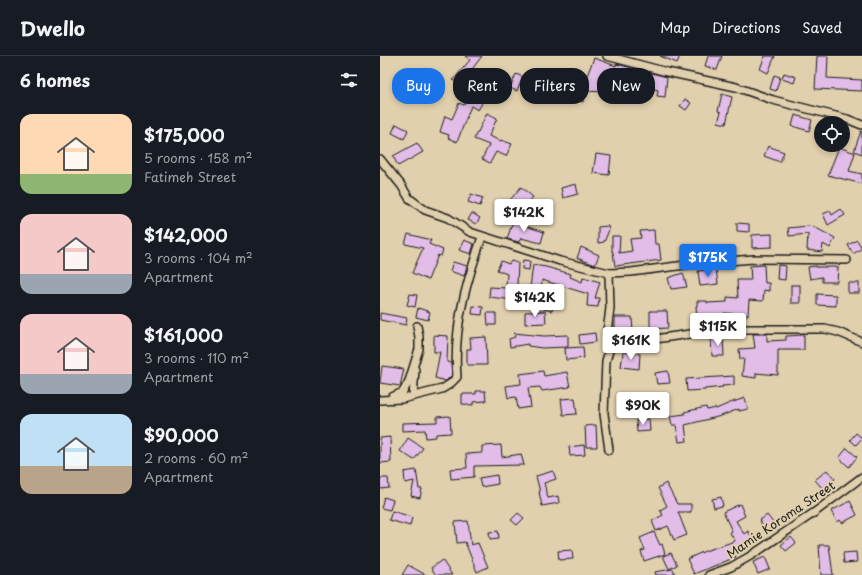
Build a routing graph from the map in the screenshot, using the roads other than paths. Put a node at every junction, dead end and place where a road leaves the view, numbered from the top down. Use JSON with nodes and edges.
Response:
{"nodes":[{"id":1,"x":607,"y":56,"type":"edge"},
{"id":2,"x":862,"y":125,"type":"edge"},
{"id":3,"x":380,"y":159,"type":"edge"},
{"id":4,"x":482,"y":237,"type":"junction"},
{"id":5,"x":848,"y":260,"type":"dead end"},
{"id":6,"x":609,"y":273,"type":"junction"},
{"id":7,"x":417,"y":326,"type":"dead end"},
{"id":8,"x":862,"y":342,"type":"edge"},
{"id":9,"x":611,"y":344,"type":"junction"},
{"id":10,"x":416,"y":360,"type":"junction"},
{"id":11,"x":413,"y":396,"type":"junction"},
{"id":12,"x":391,"y":398,"type":"junction"},
{"id":13,"x":380,"y":400,"type":"edge"},
{"id":14,"x":380,"y":404,"type":"edge"},
{"id":15,"x":609,"y":450,"type":"dead end"},
{"id":16,"x":862,"y":477,"type":"edge"},
{"id":17,"x":709,"y":575,"type":"edge"}],
"edges":[{"from":1,"to":2,"type":"street"},
{"from":3,"to":4,"type":"street"},
{"from":4,"to":6,"type":"street"},
{"from":4,"to":11,"type":"street"},
{"from":5,"to":6,"type":"street"},
{"from":6,"to":9,"type":"street"},
{"from":7,"to":10,"type":"street"},
{"from":8,"to":9,"type":"street"},
{"from":9,"to":15,"type":"street"},
{"from":10,"to":11,"type":"street"},
{"from":10,"to":12,"type":"street"},
{"from":11,"to":12,"type":"street"},
{"from":12,"to":13,"type":"street"},
{"from":12,"to":14,"type":"street"},
{"from":16,"to":17,"type":"street","name":"Mamie Koroma Street"}]}
